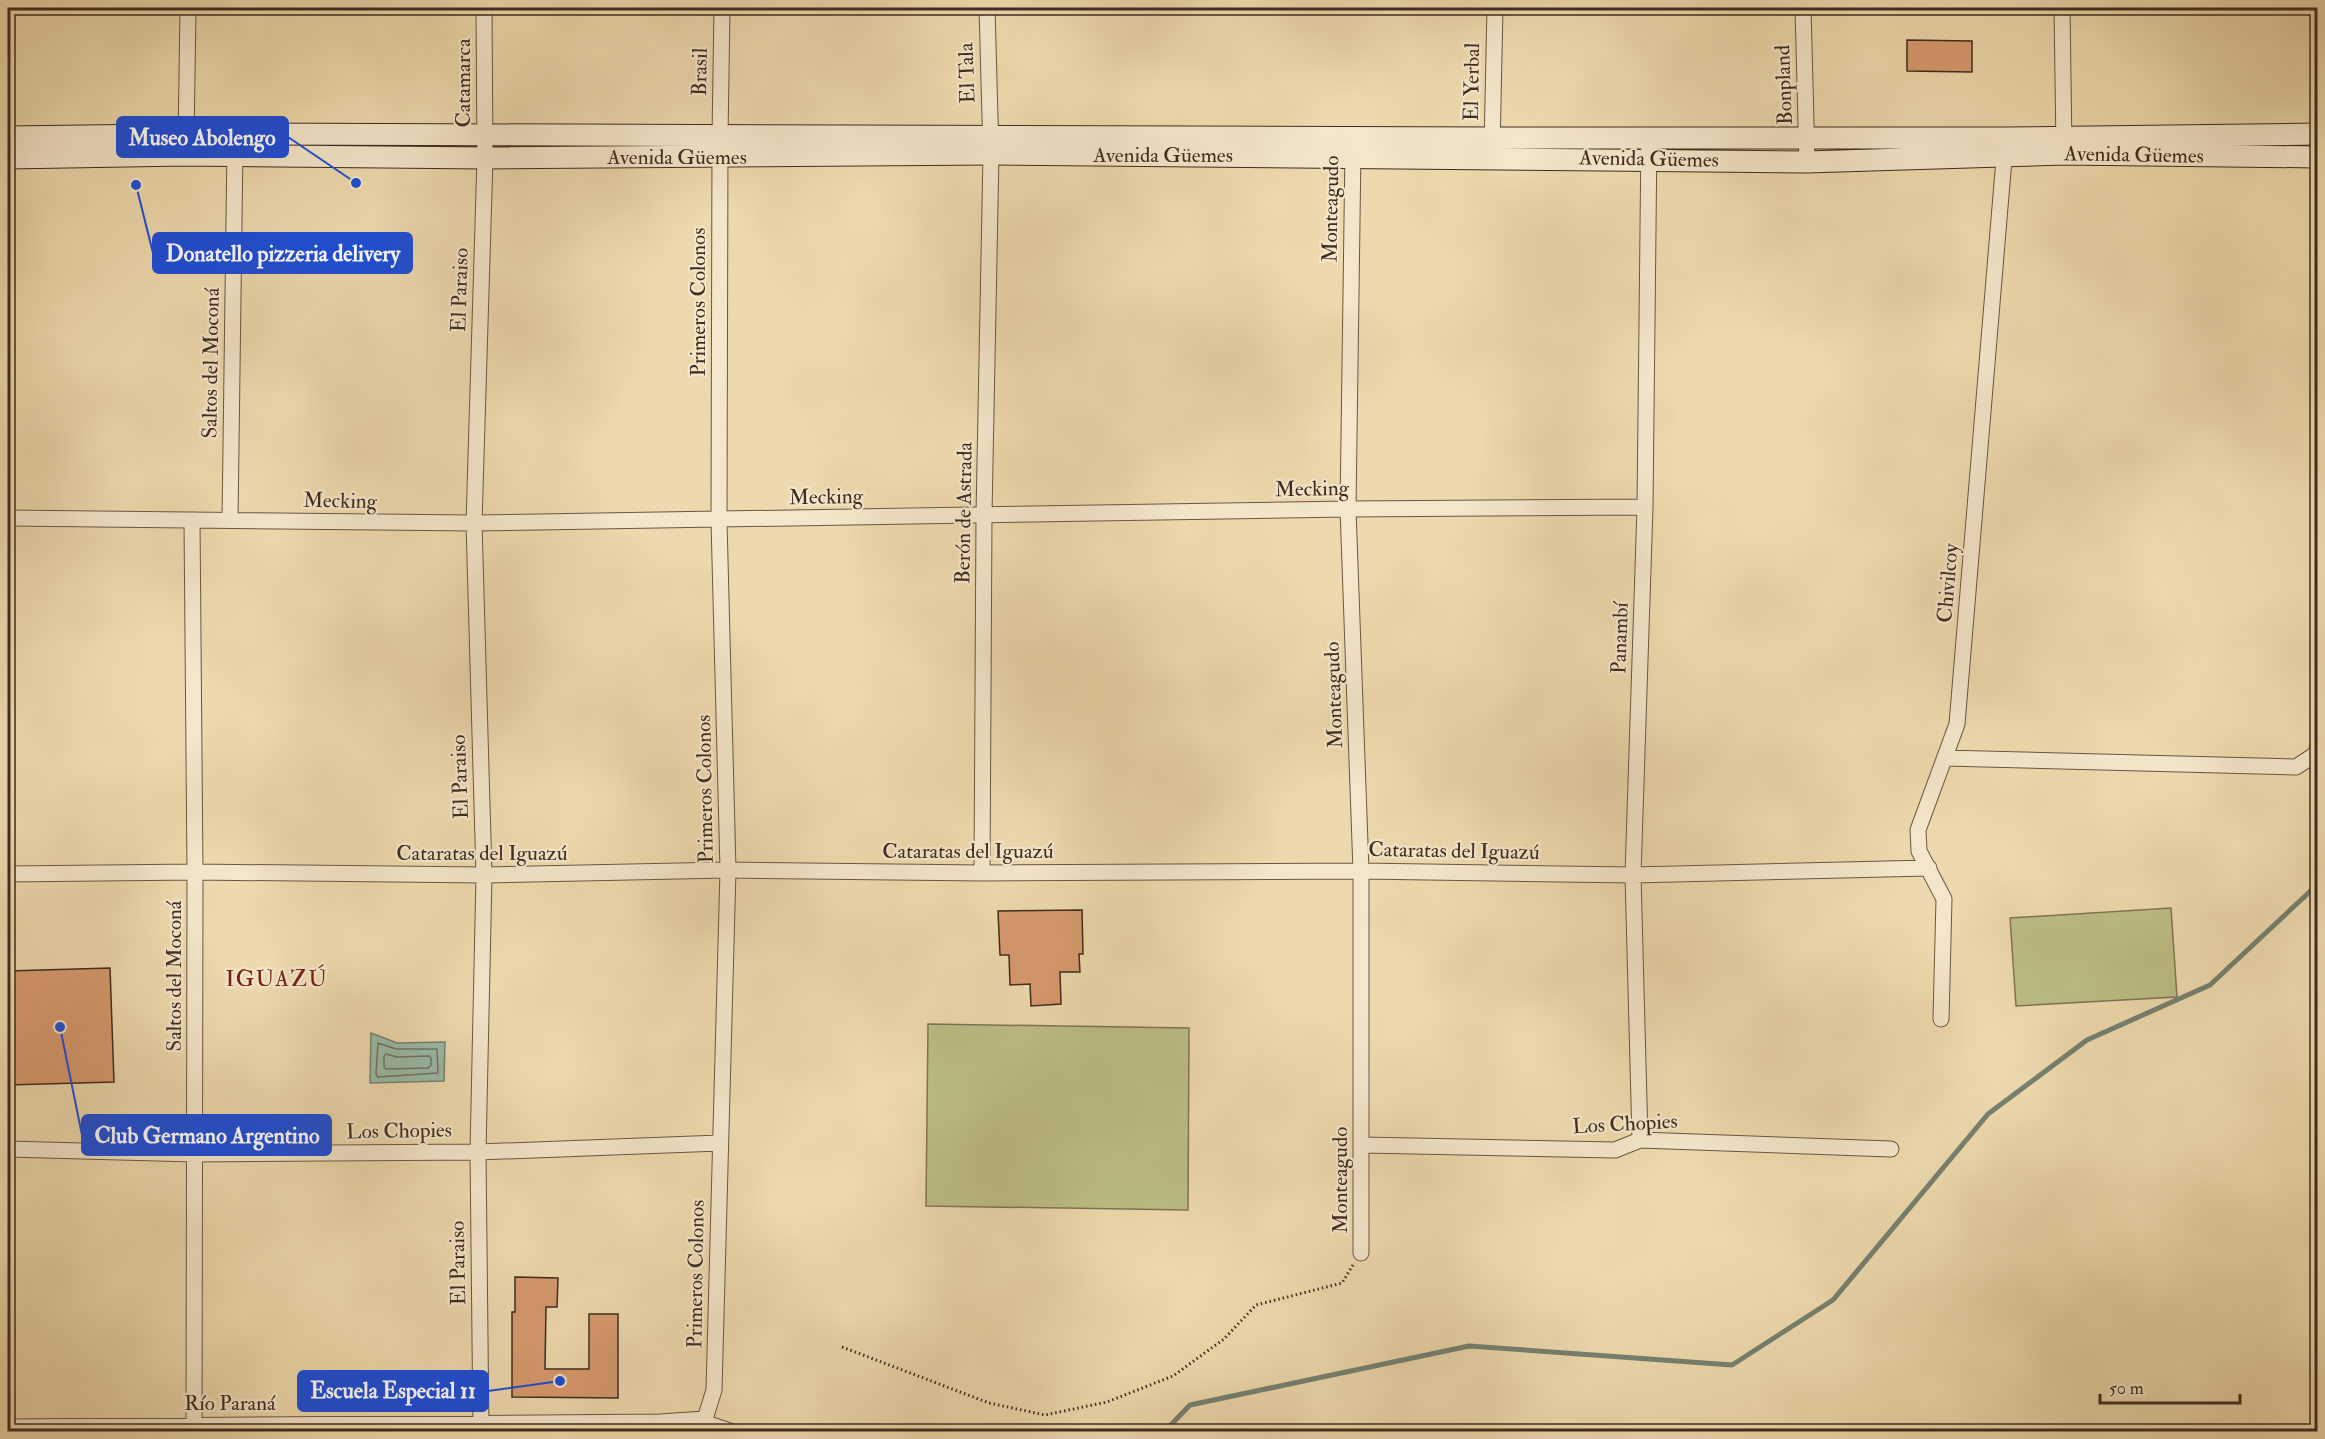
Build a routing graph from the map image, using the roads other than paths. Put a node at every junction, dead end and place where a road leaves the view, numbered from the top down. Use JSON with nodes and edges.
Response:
{"nodes":[{"id":1,"x":188,"y":8,"type":"edge"},
{"id":2,"x":484,"y":8,"type":"edge"},
{"id":3,"x":722,"y":8,"type":"edge"},
{"id":4,"x":987,"y":8,"type":"edge"},
{"id":5,"x":1495,"y":8,"type":"edge"},
{"id":6,"x":1803,"y":8,"type":"edge"},
{"id":7,"x":2062,"y":8,"type":"edge"},
{"id":8,"x":235,"y":134,"type":"junction"},
{"id":9,"x":2318,"y":134,"type":"edge"},
{"id":10,"x":484,"y":135,"type":"junction"},
{"id":11,"x":8,"y":137,"type":"edge"},
{"id":12,"x":1649,"y":137,"type":"junction"},
{"id":13,"x":1807,"y":138,"type":"junction"},
{"id":14,"x":186,"y":145,"type":"junction"},
{"id":15,"x":2064,"y":145,"type":"junction"},
{"id":16,"x":990,"y":146,"type":"junction"},
{"id":17,"x":1353,"y":146,"type":"junction"},
{"id":18,"x":2006,"y":146,"type":"junction"},
{"id":19,"x":720,"y":147,"type":"junction"},
{"id":20,"x":1492,"y":148,"type":"junction"},
{"id":21,"x":234,"y":157,"type":"junction"},
{"id":22,"x":2318,"y":157,"type":"edge"},
{"id":23,"x":8,"y":158,"type":"edge"},
{"id":24,"x":485,"y":158,"type":"junction"},
{"id":25,"x":1649,"y":159,"type":"junction"},
{"id":26,"x":1807,"y":162,"type":"junction"},
{"id":27,"x":1645,"y":507,"type":"junction"},
{"id":28,"x":1348,"y":509,"type":"junction"},
{"id":29,"x":984,"y":515,"type":"junction"},
{"id":30,"x":8,"y":518,"type":"edge"},
{"id":31,"x":192,"y":520,"type":"junction"},
{"id":32,"x":230,"y":520,"type":"junction"},
{"id":33,"x":719,"y":521,"type":"junction"},
{"id":34,"x":474,"y":523,"type":"junction"},
{"id":35,"x":2318,"y":745,"type":"edge"},
{"id":36,"x":1945,"y":758,"type":"junction"},
{"id":37,"x":1929,"y":868,"type":"junction"},
{"id":38,"x":728,"y":870,"type":"junction"},
{"id":39,"x":1361,"y":870,"type":"junction"},
{"id":40,"x":195,"y":872,"type":"junction"},
{"id":41,"x":982,"y":873,"type":"junction"},
{"id":42,"x":8,"y":874,"type":"edge"},
{"id":43,"x":484,"y":875,"type":"junction"},
{"id":44,"x":1633,"y":875,"type":"junction"},
{"id":45,"x":1941,"y":1019,"type":"dead end"},
{"id":46,"x":1640,"y":1140,"type":"junction"},
{"id":47,"x":720,"y":1143,"type":"junction"},
{"id":48,"x":1362,"y":1145,"type":"junction"},
{"id":49,"x":8,"y":1149,"type":"edge"},
{"id":50,"x":1891,"y":1149,"type":"dead end"},
{"id":51,"x":478,"y":1152,"type":"junction"},
{"id":52,"x":194,"y":1154,"type":"junction"},
{"id":53,"x":1361,"y":1253,"type":"road end"},
{"id":54,"x":705,"y":1419,"type":"junction"},
{"id":55,"x":8,"y":1427,"type":"edge"},
{"id":56,"x":481,"y":1427,"type":"edge"},
{"id":57,"x":567,"y":1427,"type":"edge"},
{"id":58,"x":194,"y":1428,"type":"edge"},
{"id":59,"x":744,"y":1431,"type":"edge"}],
"edges":[{"from":1,"to":14,"type":"street"},
{"from":2,"to":10,"type":"street","name":"Catamarca"},
{"from":3,"to":19,"type":"street","name":"Brasil"},
{"from":4,"to":16,"type":"street","name":"El Tala"},
{"from":5,"to":20,"type":"street","name":"El Yerbal"},
{"from":6,"to":13,"type":"street","name":"Bonpland"},
{"from":7,"to":15,"type":"street"},
{"from":8,"to":10,"type":"main road","name":"Avenida Güemes"},
{"from":8,"to":14,"type":"main road","name":"Avenida Güemes"},
{"from":8,"to":21,"type":"street","name":"Saltos del Moconá"},
{"from":9,"to":15,"type":"main road","name":"Avenida Güemes"},
{"from":10,"to":19,"type":"main road","name":"Avenida Güemes"},
{"from":10,"to":24,"type":"street","name":"Catamarca"},
{"from":11,"to":14,"type":"main road","name":"Avenida Güemes"},
{"from":12,"to":13,"type":"main road","name":"Avenida Güemes"},
{"from":12,"to":20,"type":"main road","name":"Avenida Güemes"},
{"from":12,"to":25,"type":"street","name":"Panambí"},
{"from":13,"to":18,"type":"main road","name":"Avenida Güemes"},
{"from":13,"to":26,"type":"street","name":"Bonpland"},
{"from":14,"to":21,"type":"main road","name":"Avenida Güemes"},
{"from":14,"to":23,"type":"main road","name":"Avenida Güemes"},
{"from":15,"to":18,"type":"main road","name":"Avenida Güemes"},
{"from":15,"to":22,"type":"main road","name":"Avenida Güemes"},
{"from":16,"to":17,"type":"main road","name":"Avenida Güemes"},
{"from":16,"to":19,"type":"main road","name":"Avenida Güemes"},
{"from":16,"to":29,"type":"street","name":"Berón de Astrada"},
{"from":17,"to":20,"type":"main road","name":"Avenida Güemes"},
{"from":17,"to":28,"type":"street","name":"Monteagudo"},
{"from":18,"to":26,"type":"main road","name":"Avenida Güemes"},
{"from":18,"to":36,"type":"street","name":"Chivilcoy"},
{"from":19,"to":24,"type":"main road","name":"Avenida Güemes"},
{"from":19,"to":33,"type":"street","name":"Primeros Colonos"},
{"from":20,"to":25,"type":"main road","name":"Avenida Güemes"},
{"from":21,"to":24,"type":"main road","name":"Avenida Güemes"},
{"from":21,"to":32,"type":"street","name":"Saltos del Moconá"},
{"from":24,"to":34,"type":"street","name":"El Paraiso"},
{"from":25,"to":26,"type":"main road","name":"Avenida Güemes"},
{"from":25,"to":27,"type":"street","name":"Panambí"},
{"from":27,"to":28,"type":"street","name":"Mecking"},
{"from":27,"to":44,"type":"street","name":"Panambí"},
{"from":28,"to":29,"type":"street","name":"Mecking"},
{"from":28,"to":39,"type":"street","name":"Monteagudo"},
{"from":29,"to":33,"type":"street","name":"Mecking"},
{"from":29,"to":41,"type":"street","name":"Berón de Astrada"},
{"from":30,"to":31,"type":"street","name":"Mecking"},
{"from":31,"to":32,"type":"street","name":"Mecking"},
{"from":31,"to":40,"type":"street","name":"Saltos del Moconá"},
{"from":32,"to":34,"type":"street","name":"Mecking"},
{"from":33,"to":34,"type":"street","name":"Mecking"},
{"from":33,"to":38,"type":"street","name":"Primeros Colonos"},
{"from":34,"to":43,"type":"street","name":"El Paraiso"},
{"from":35,"to":36,"type":"street"},
{"from":36,"to":37,"type":"street","name":"Chivilcoy"},
{"from":37,"to":44,"type":"street","name":"Cataratas del Iguazú"},
{"from":37,"to":45,"type":"street","name":"Chivilcoy"},
{"from":38,"to":41,"type":"street","name":"Cataratas del Iguazú"},
{"from":38,"to":43,"type":"street","name":"Cataratas del Iguazú"},
{"from":38,"to":47,"type":"street","name":"Primeros Colonos"},
{"from":39,"to":41,"type":"street","name":"Cataratas del Iguazú"},
{"from":39,"to":44,"type":"street","name":"Cataratas del Iguazú"},
{"from":39,"to":48,"type":"street","name":"Monteagudo"},
{"from":40,"to":42,"type":"street","name":"Cataratas del Iguazú"},
{"from":40,"to":43,"type":"street","name":"Cataratas del Iguazú"},
{"from":40,"to":52,"type":"street","name":"Saltos del Moconá"},
{"from":43,"to":51,"type":"street","name":"El Paraiso"},
{"from":44,"to":46,"type":"street","name":"Panambí"},
{"from":46,"to":48,"type":"street","name":"Los Chopies"},
{"from":46,"to":50,"type":"street","name":"Los Chopies"},
{"from":47,"to":51,"type":"street","name":"Los Chopies"},
{"from":47,"to":54,"type":"street","name":"Primeros Colonos"},
{"from":48,"to":53,"type":"street","name":"Monteagudo"},
{"from":49,"to":52,"type":"street","name":"Los Chopies"},
{"from":51,"to":52,"type":"street","name":"Los Chopies"},
{"from":51,"to":56,"type":"street","name":"El Paraiso"},
{"from":52,"to":58,"type":"street","name":"Saltos del Moconá"},
{"from":54,"to":57,"type":"street","name":"Río Paraná"},
{"from":54,"to":59,"type":"lane"},
{"from":55,"to":58,"type":"street","name":"Río Paraná"},
{"from":56,"to":57,"type":"street","name":"Río Paraná"},
{"from":56,"to":58,"type":"street","name":"Río Paraná"}]}
